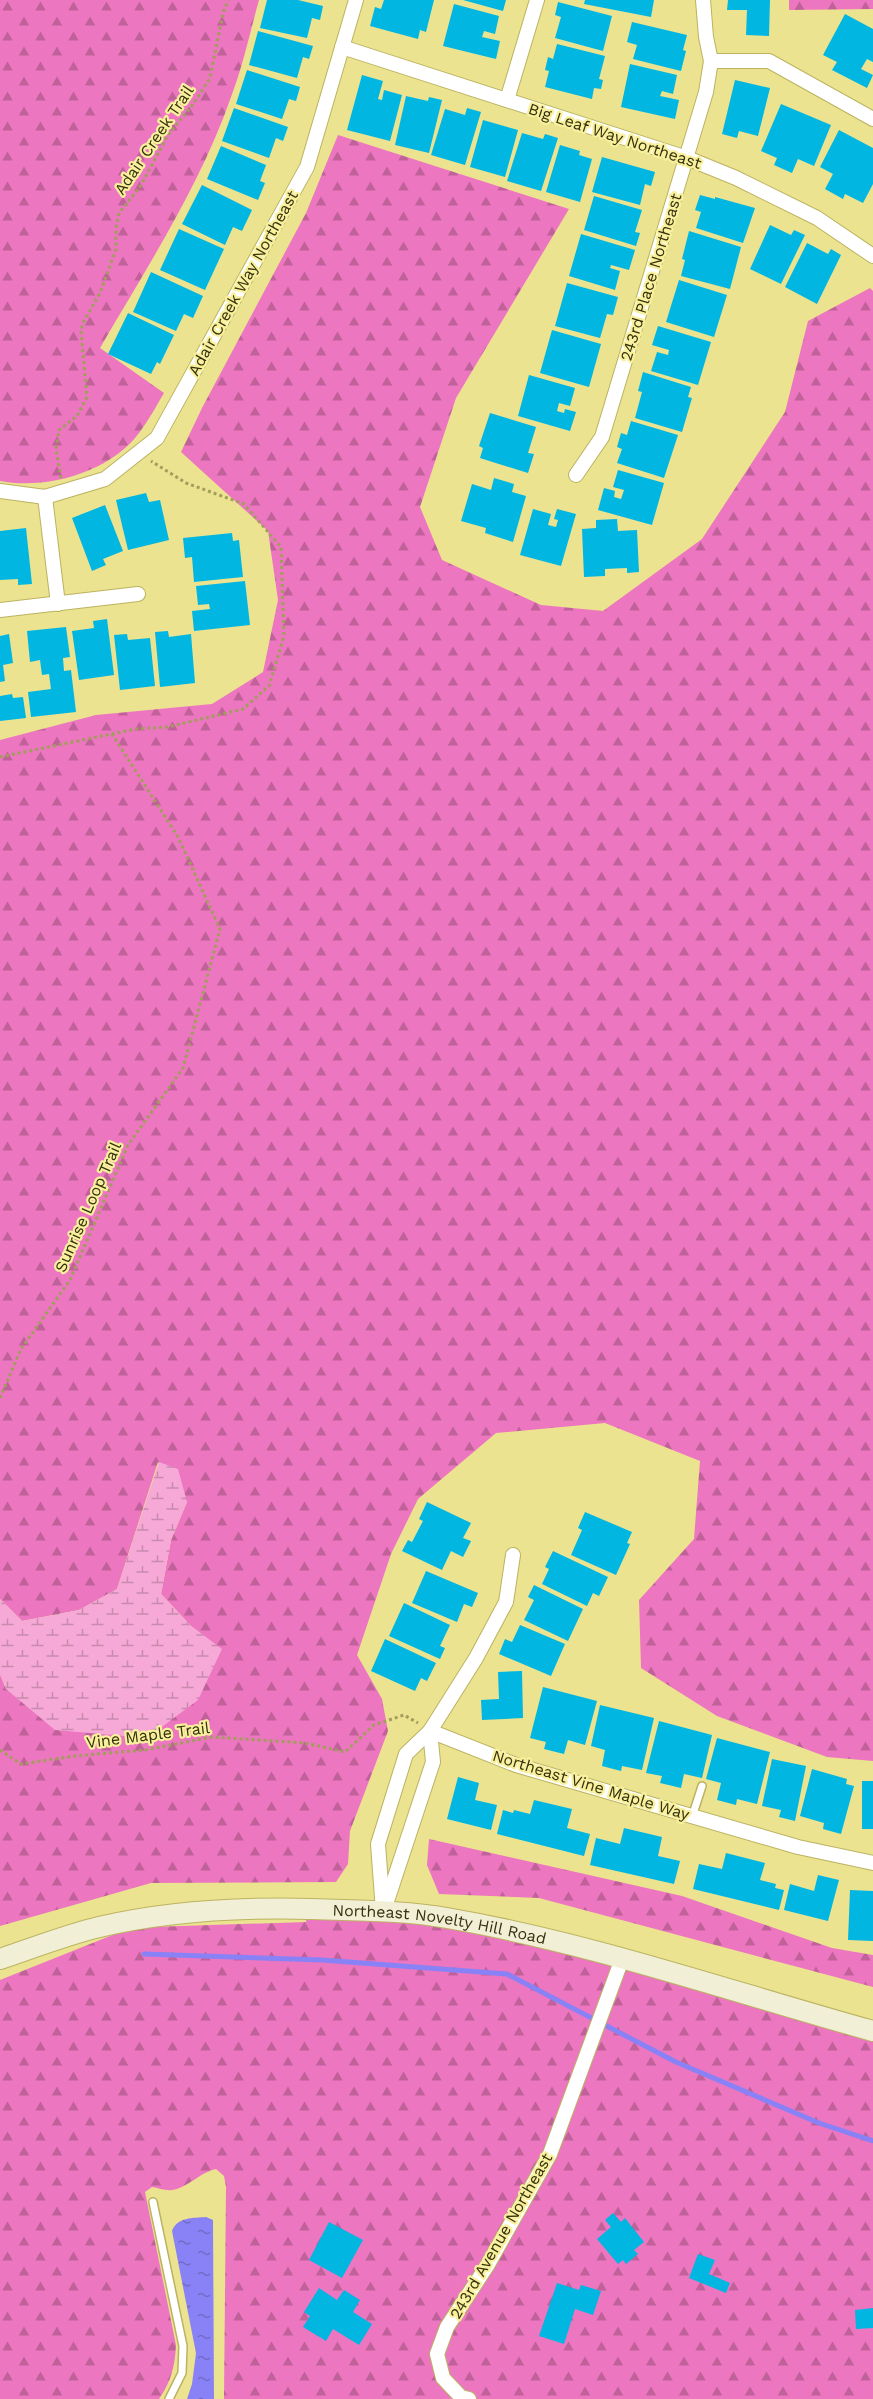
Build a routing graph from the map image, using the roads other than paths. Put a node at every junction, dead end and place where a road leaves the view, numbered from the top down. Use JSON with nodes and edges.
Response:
{"nodes":[{"id":1,"x":356,"y":0,"type":"edge"},
{"id":2,"x":537,"y":0,"type":"edge"},
{"id":3,"x":703,"y":0,"type":"edge"},
{"id":4,"x":342,"y":47,"type":"junction"},
{"id":5,"x":711,"y":61,"type":"junction"},
{"id":6,"x":507,"y":100,"type":"junction"},
{"id":7,"x":873,"y":118,"type":"edge"},
{"id":8,"x":687,"y":158,"type":"junction"},
{"id":9,"x":873,"y":256,"type":"edge"},
{"id":10,"x":576,"y":476,"type":"dead end"},
{"id":11,"x":0,"y":491,"type":"edge"},
{"id":12,"x":45,"y":497,"type":"junction"},
{"id":13,"x":138,"y":594,"type":"dead end"},
{"id":14,"x":58,"y":604,"type":"junction"},
{"id":15,"x":0,"y":610,"type":"edge"},
{"id":16,"x":513,"y":1555,"type":"dead end"},
{"id":17,"x":430,"y":1731,"type":"junction"},
{"id":18,"x":702,"y":1786,"type":"dead end"},
{"id":19,"x":692,"y":1817,"type":"junction"},
{"id":20,"x":873,"y":1863,"type":"edge"},
{"id":21,"x":383,"y":1911,"type":"junction"},
{"id":22,"x":0,"y":1959,"type":"edge"},
{"id":23,"x":622,"y":1959,"type":"junction"},
{"id":24,"x":873,"y":2031,"type":"edge"},
{"id":25,"x":153,"y":2202,"type":"dead end"},
{"id":26,"x":169,"y":2399,"type":"edge"},
{"id":27,"x":469,"y":2399,"type":"edge"}],
"edges":[{"from":1,"to":4,"type":"street","name":"Adair Creek Way Northeast"},
{"from":2,"to":6,"type":"street"},
{"from":3,"to":5,"type":"street","name":"243rd Place Northeast"},
{"from":4,"to":6,"type":"street","name":"Big Leaf Way Northeast"},
{"from":4,"to":12,"type":"street","name":"Adair Creek Way Northeast"},
{"from":5,"to":7,"type":"street"},
{"from":5,"to":8,"type":"street","name":"243rd Place Northeast"},
{"from":6,"to":8,"type":"street","name":"Big Leaf Way Northeast"},
{"from":8,"to":9,"type":"street","name":"Big Leaf Way Northeast"},
{"from":8,"to":10,"type":"street","name":"243rd Place Northeast"},
{"from":11,"to":12,"type":"street"},
{"from":12,"to":14,"type":"street"},
{"from":13,"to":14,"type":"street"},
{"from":14,"to":15,"type":"street"},
{"from":16,"to":17,"type":"street"},
{"from":17,"to":19,"type":"street","name":"Northeast Vine Maple Way"},
{"from":17,"to":21,"type":"street"},
{"from":17,"to":21,"type":"street"},
{"from":18,"to":19,"type":"lane"},
{"from":19,"to":20,"type":"street","name":"Northeast Vine Maple Way"},
{"from":21,"to":22,"type":"main road","name":"Northeast Novelty Hill Road"},
{"from":21,"to":23,"type":"main road","name":"Northeast Novelty Hill Road"},
{"from":23,"to":24,"type":"main road","name":"Northeast Novelty Hill Road"},
{"from":23,"to":27,"type":"street","name":"243rd Avenue Northeast"},
{"from":25,"to":26,"type":"lane"}]}
